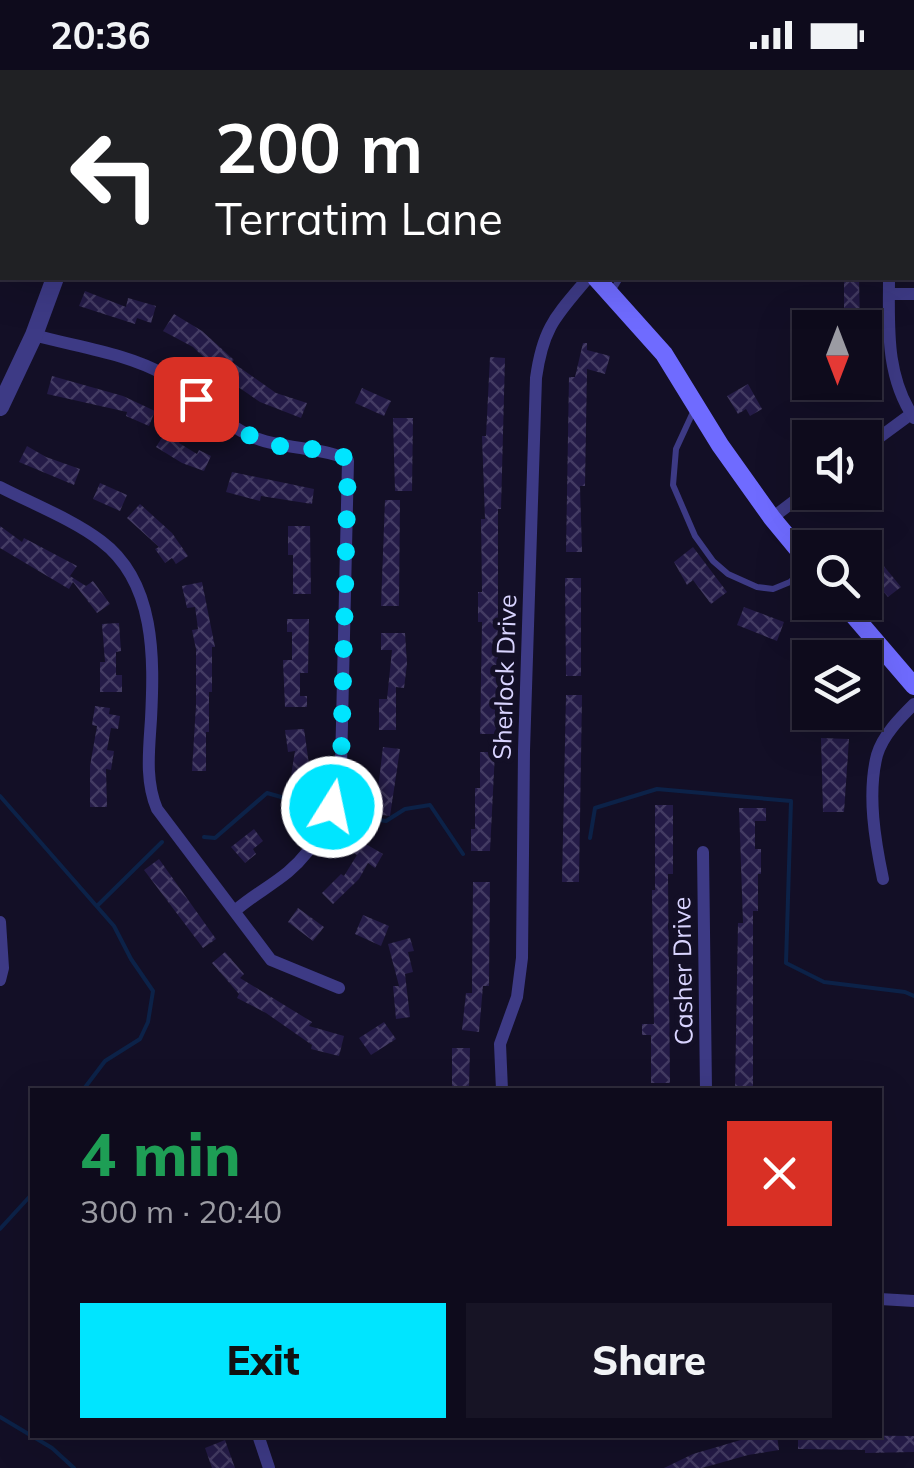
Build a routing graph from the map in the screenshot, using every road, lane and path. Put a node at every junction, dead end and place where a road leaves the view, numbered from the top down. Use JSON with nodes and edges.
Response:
{"nodes":[{"id":1,"x":54,"y":280,"type":"edge"},
{"id":2,"x":586,"y":280,"type":"edge"},
{"id":3,"x":889,"y":280,"type":"edge"},
{"id":4,"x":615,"y":286,"type":"edge"},
{"id":5,"x":889,"y":294,"type":"junction"},
{"id":6,"x":914,"y":294,"type":"edge"},
{"id":7,"x":34,"y":335,"type":"junction"},
{"id":8,"x":696,"y":406,"type":"junction"},
{"id":9,"x":0,"y":408,"type":"edge"},
{"id":10,"x":912,"y":416,"type":"edge"},
{"id":11,"x":882,"y":436,"type":"edge"},
{"id":12,"x":0,"y":487,"type":"edge"},
{"id":13,"x":792,"y":503,"type":"edge"},
{"id":14,"x":772,"y":518,"type":"junction"},
{"id":15,"x":792,"y":542,"type":"edge"},
{"id":16,"x":792,"y":577,"type":"edge"},
{"id":17,"x":857,"y":620,"type":"edge"},
{"id":18,"x":914,"y":686,"type":"edge"},
{"id":19,"x":914,"y":704,"type":"edge"},
{"id":20,"x":703,"y":852,"type":"dead end"},
{"id":21,"x":883,"y":880,"type":"dead end"},
{"id":22,"x":236,"y":910,"type":"junction"},
{"id":23,"x":0,"y":922,"type":"edge"},
{"id":24,"x":0,"y":980,"type":"edge"},
{"id":25,"x":339,"y":988,"type":"dead end"},
{"id":26,"x":502,"y":1088,"type":"edge"},
{"id":27,"x":706,"y":1088,"type":"edge"},
{"id":28,"x":882,"y":1300,"type":"edge"},
{"id":29,"x":914,"y":1301,"type":"edge"},
{"id":30,"x":259,"y":1438,"type":"edge"},
{"id":31,"x":269,"y":1468,"type":"edge"}],
"edges":[{"from":1,"to":7,"type":"street"},
{"from":2,"to":26,"type":"street","name":"Sherlock Drive"},
{"from":3,"to":5,"type":"street"},
{"from":4,"to":8,"type":"main road"},
{"from":5,"to":6,"type":"street"},
{"from":5,"to":10,"type":"street"},
{"from":7,"to":9,"type":"street"},
{"from":7,"to":22,"type":"street"},
{"from":8,"to":14,"type":"main road"},
{"from":8,"to":16,"type":"lane"},
{"from":10,"to":11,"type":"street"},
{"from":12,"to":22,"type":"street"},
{"from":13,"to":14,"type":"street"},
{"from":14,"to":15,"type":"main road"},
{"from":17,"to":18,"type":"main road"},
{"from":19,"to":21,"type":"street"},
{"from":20,"to":27,"type":"street","name":"Casher Drive"},
{"from":22,"to":25,"type":"street"},
{"from":23,"to":24,"type":"street"},
{"from":28,"to":29,"type":"street"},
{"from":30,"to":31,"type":"street"}]}
